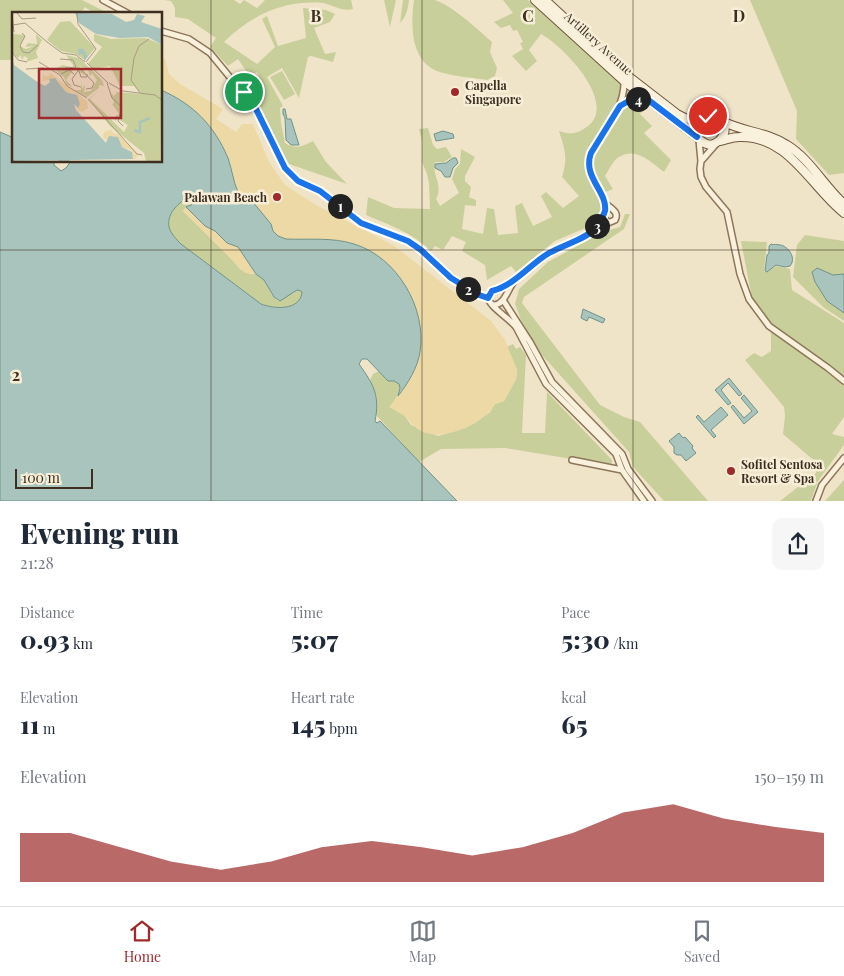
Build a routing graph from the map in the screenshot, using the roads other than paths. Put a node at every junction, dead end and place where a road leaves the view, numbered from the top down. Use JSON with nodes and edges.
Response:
{"nodes":[{"id":1,"x":103,"y":0,"type":"edge"},
{"id":2,"x":535,"y":0,"type":"edge"},
{"id":3,"x":545,"y":0,"type":"edge"},
{"id":4,"x":125,"y":12,"type":"edge"},
{"id":5,"x":162,"y":31,"type":"edge"},
{"id":6,"x":624,"y":81,"type":"junction"},
{"id":7,"x":647,"y":99,"type":"junction"},
{"id":8,"x":620,"y":106,"type":"junction"},
{"id":9,"x":701,"y":119,"type":"junction"},
{"id":10,"x":722,"y":121,"type":"junction"},
{"id":11,"x":698,"y":138,"type":"junction"},
{"id":12,"x":718,"y":142,"type":"junction"},
{"id":13,"x":702,"y":161,"type":"junction"},
{"id":14,"x":604,"y":202,"type":"junction"},
{"id":15,"x":844,"y":204,"type":"edge"},
{"id":16,"x":610,"y":209,"type":"junction"},
{"id":17,"x":844,"y":213,"type":"edge"},
{"id":18,"x":604,"y":214,"type":"junction"},
{"id":19,"x":608,"y":222,"type":"junction"},
{"id":20,"x":596,"y":228,"type":"junction"},
{"id":21,"x":514,"y":280,"type":"junction"},
{"id":22,"x":497,"y":290,"type":"junction"},
{"id":23,"x":488,"y":298,"type":"junction"},
{"id":24,"x":503,"y":299,"type":"junction"},
{"id":25,"x":494,"y":305,"type":"junction"},
{"id":26,"x":532,"y":346,"type":"junction"},
{"id":27,"x":531,"y":356,"type":"junction"},
{"id":28,"x":844,"y":381,"type":"edge"},
{"id":29,"x":844,"y":458,"type":"edge"},
{"id":30,"x":572,"y":460,"type":"dead end"},
{"id":31,"x":622,"y":470,"type":"junction"},
{"id":32,"x":644,"y":501,"type":"edge"},
{"id":33,"x":652,"y":501,"type":"edge"},
{"id":34,"x":816,"y":501,"type":"edge"}],
"edges":[{"from":1,"to":4,"type":"street"},
{"from":2,"to":6,"type":"street","name":"Artillery Avenue"},
{"from":3,"to":9,"type":"street","name":"Artillery Avenue"},
{"from":5,"to":23,"type":"street"},
{"from":6,"to":7,"type":"street","name":"Artillery Avenue"},
{"from":6,"to":8,"type":"street"},
{"from":7,"to":8,"type":"street"},
{"from":7,"to":11,"type":"street","name":"Artillery Avenue"},
{"from":8,"to":14,"type":"street"},
{"from":9,"to":10,"type":"street","name":"Artillery Avenue"},
{"from":9,"to":11,"type":"street"},
{"from":10,"to":12,"type":"street"},
{"from":10,"to":15,"type":"street","name":"Artillery Avenue"},
{"from":11,"to":12,"type":"street","name":"Artillery Avenue"},
{"from":11,"to":13,"type":"street"},
{"from":12,"to":13,"type":"street"},
{"from":12,"to":17,"type":"street","name":"Artillery Avenue"},
{"from":13,"to":28,"type":"street"},
{"from":14,"to":16,"type":"street"},
{"from":14,"to":18,"type":"street"},
{"from":16,"to":18,"type":"street"},
{"from":16,"to":19,"type":"street"},
{"from":18,"to":19,"type":"street"},
{"from":18,"to":20,"type":"street"},
{"from":19,"to":20,"type":"street"},
{"from":20,"to":21,"type":"street"},
{"from":21,"to":22,"type":"street"},
{"from":21,"to":24,"type":"street"},
{"from":22,"to":23,"type":"street"},
{"from":22,"to":24,"type":"street"},
{"from":23,"to":25,"type":"street"},
{"from":24,"to":25,"type":"street"},
{"from":24,"to":26,"type":"street"},
{"from":25,"to":27,"type":"street"},
{"from":26,"to":27,"type":"street"},
{"from":26,"to":33,"type":"street"},
{"from":27,"to":31,"type":"street"},
{"from":29,"to":34,"type":"street"},
{"from":30,"to":31,"type":"street"},
{"from":31,"to":32,"type":"street"}]}
